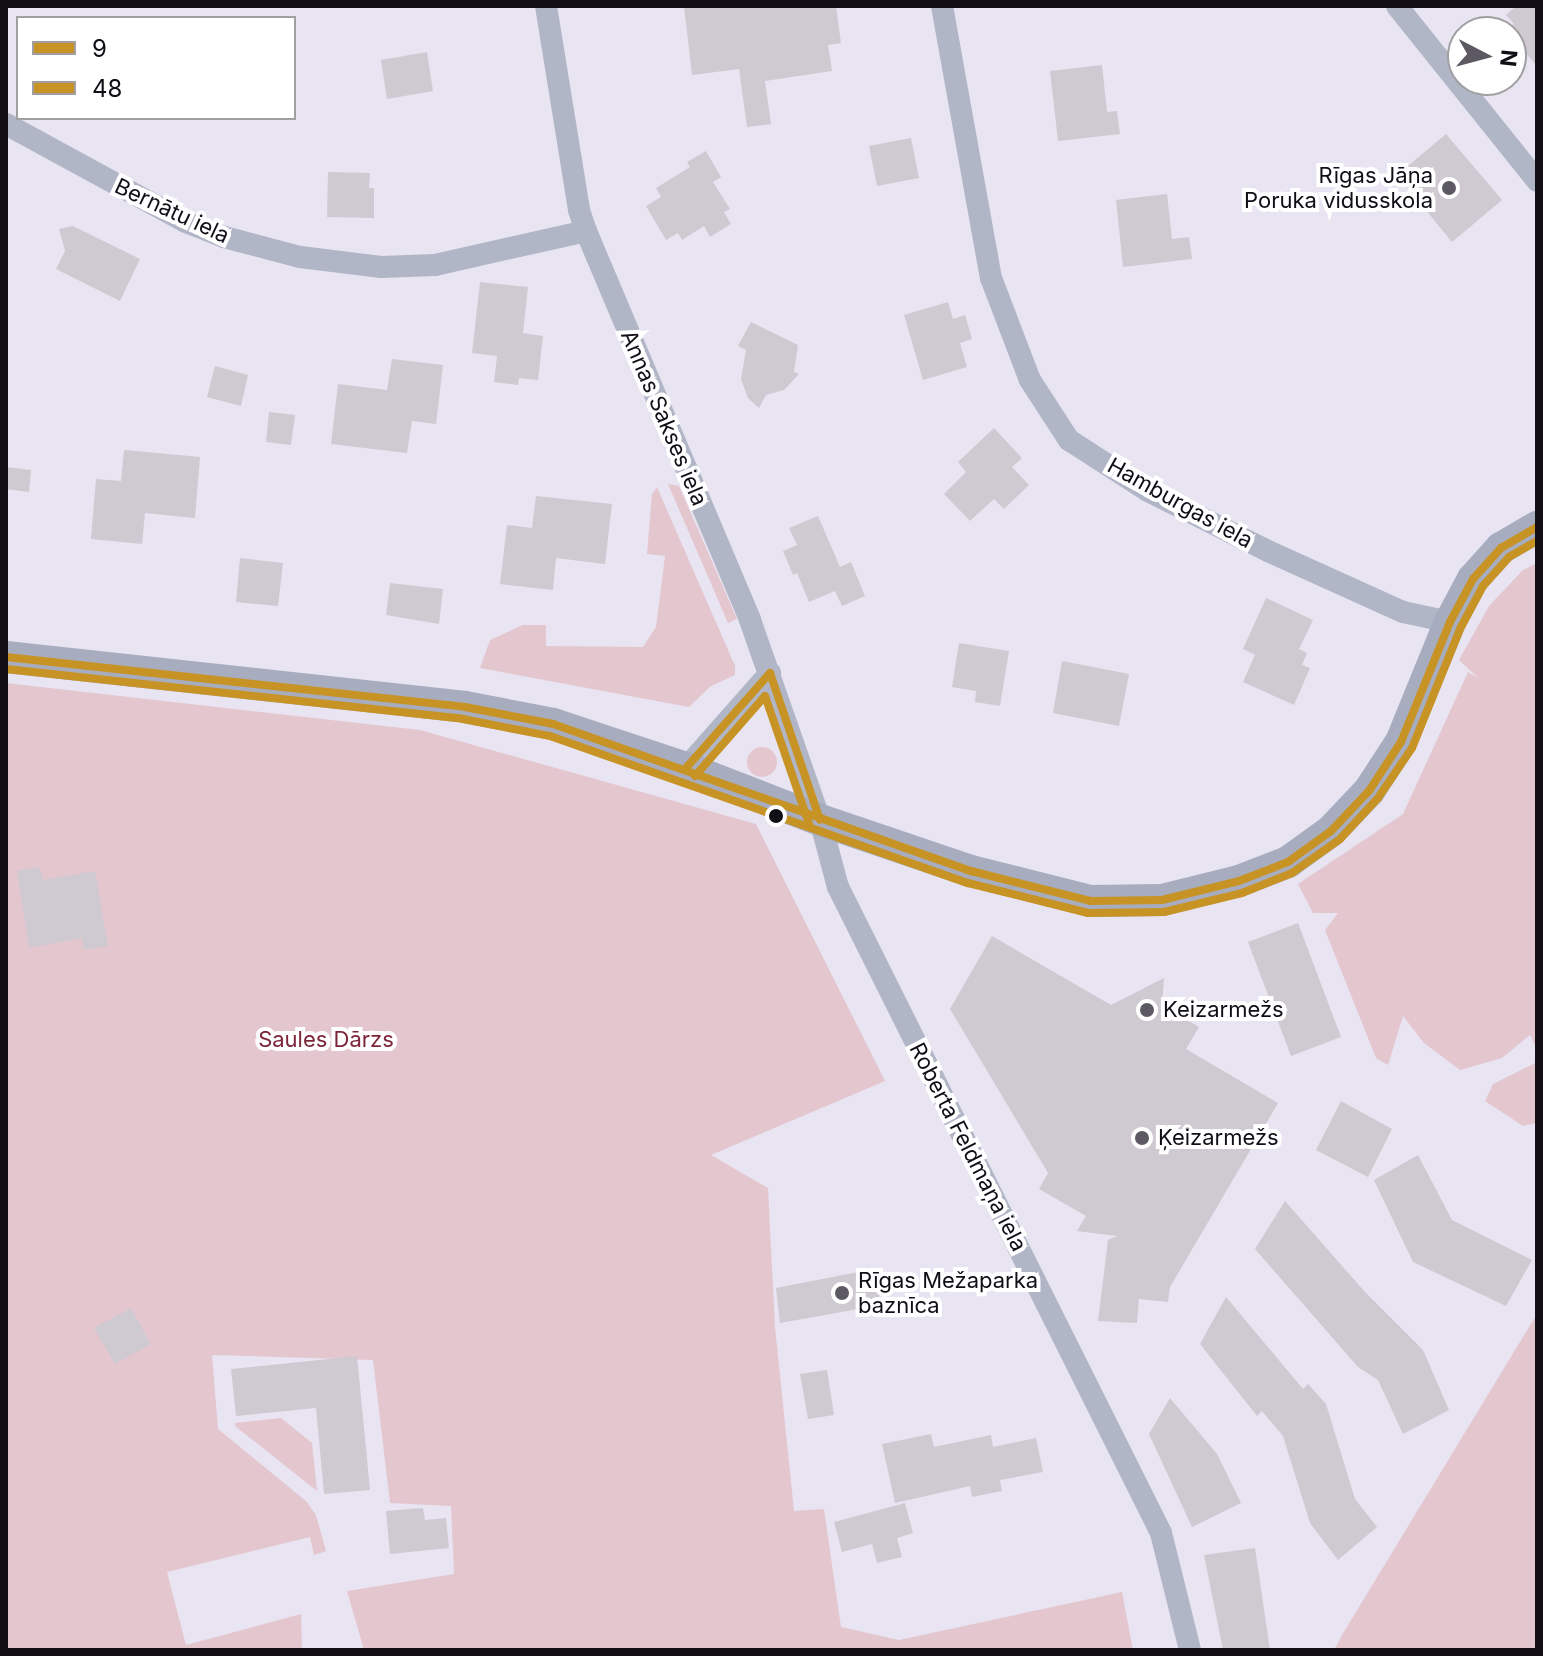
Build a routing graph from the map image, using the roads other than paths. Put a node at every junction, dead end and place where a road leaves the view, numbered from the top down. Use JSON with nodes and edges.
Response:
{"nodes":[{"id":1,"x":546,"y":6,"type":"edge"},
{"id":2,"x":942,"y":6,"type":"edge"},
{"id":3,"x":1397,"y":6,"type":"edge"},
{"id":4,"x":6,"y":124,"type":"edge"},
{"id":5,"x":1537,"y":181,"type":"edge"},
{"id":6,"x":586,"y":231,"type":"junction"},
{"id":7,"x":1537,"y":527,"type":"edge"},
{"id":8,"x":1450,"y":622,"type":"junction"},
{"id":9,"x":6,"y":657,"type":"edge"},
{"id":10,"x":770,"y":673,"type":"junction"},
{"id":11,"x":686,"y":768,"type":"junction"},
{"id":12,"x":820,"y":820,"type":"junction"},
{"id":13,"x":1190,"y":1650,"type":"edge"}],
"edges":[{"from":1,"to":6,"type":"street","name":"Annas Sakses iela"},
{"from":2,"to":8,"type":"street","name":"Hamburgas iela"},
{"from":3,"to":5,"type":"street"},
{"from":4,"to":6,"type":"street","name":"Bernātu iela"},
{"from":6,"to":10,"type":"street","name":"Annas Sakses iela"},
{"from":7,"to":8,"type":"street"},
{"from":8,"to":12,"type":"street"},
{"from":9,"to":11,"type":"street"},
{"from":10,"to":11,"type":"street"},
{"from":10,"to":12,"type":"street","name":"Annas Sakses iela"},
{"from":11,"to":12,"type":"street"},
{"from":12,"to":13,"type":"street","name":"Roberta Feldmaņa iela"}]}
